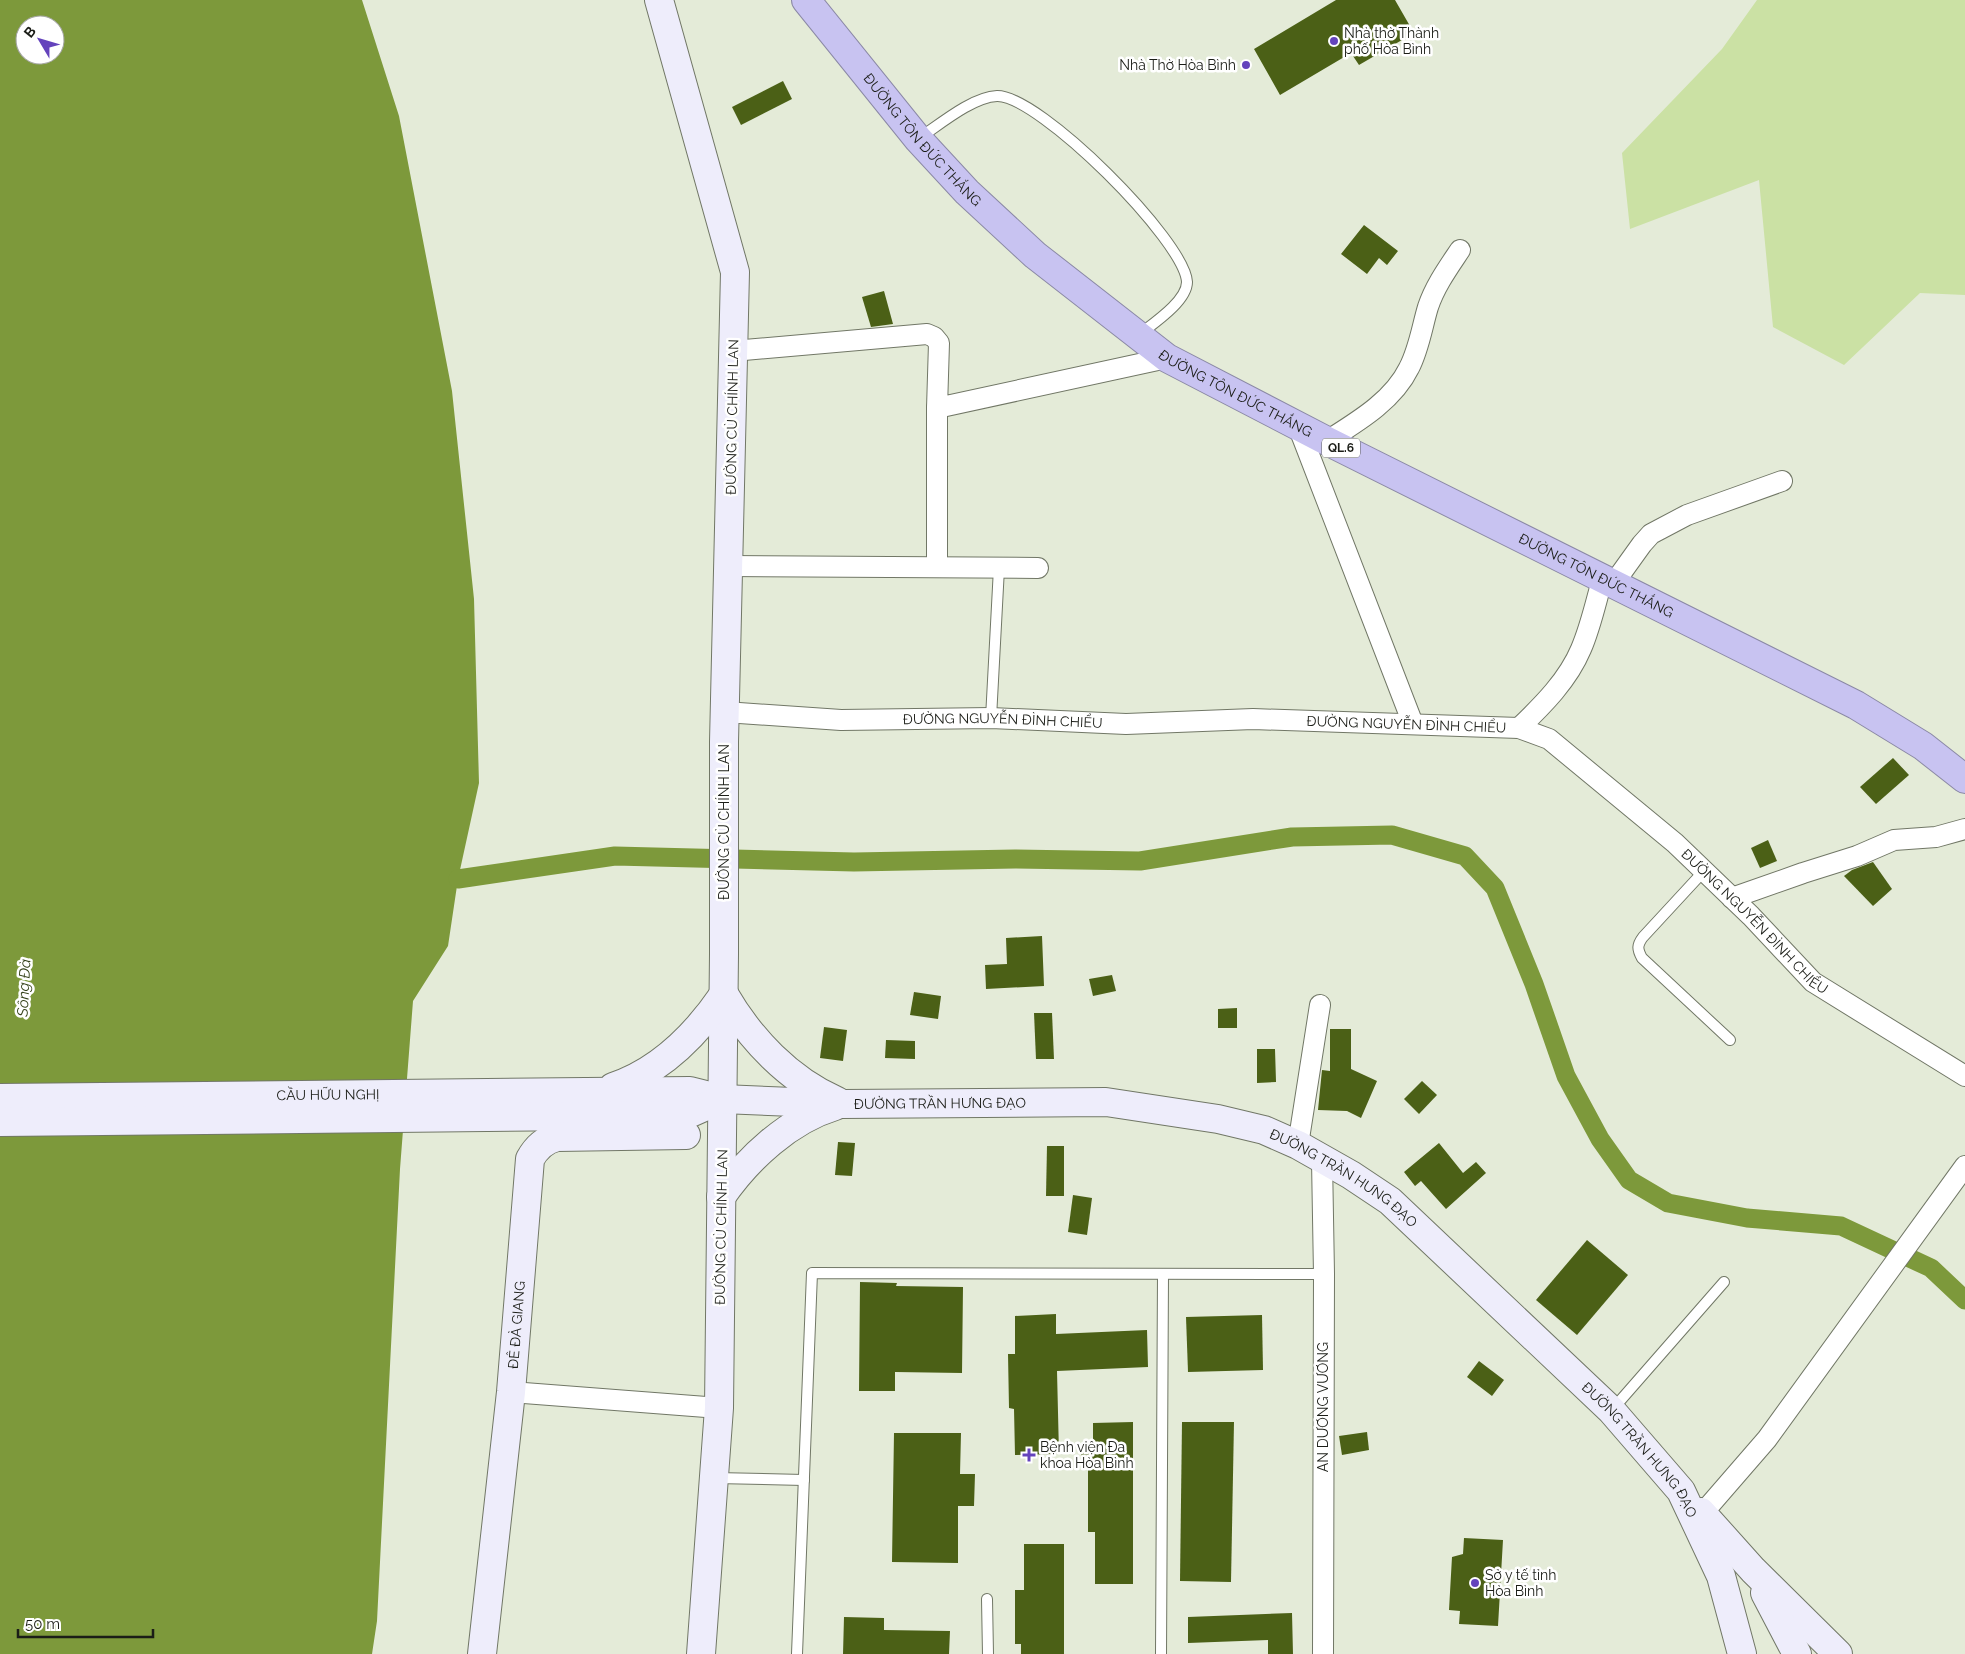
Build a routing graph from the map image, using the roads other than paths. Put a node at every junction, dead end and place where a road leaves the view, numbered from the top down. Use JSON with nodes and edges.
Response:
{"nodes":[{"id":1,"x":659,"y":0,"type":"edge"},
{"id":2,"x":806,"y":0,"type":"edge"},
{"id":3,"x":918,"y":139,"type":"junction"},
{"id":4,"x":1460,"y":250,"type":"dead end"},
{"id":5,"x":1137,"y":336,"type":"junction"},
{"id":6,"x":733,"y":351,"type":"junction"},
{"id":7,"x":1167,"y":358,"type":"junction"},
{"id":8,"x":937,"y":408,"type":"junction"},
{"id":9,"x":1298,"y":426,"type":"junction"},
{"id":10,"x":1327,"y":441,"type":"junction"},
{"id":11,"x":1782,"y":481,"type":"dead end"},
{"id":12,"x":728,"y":566,"type":"junction"},
{"id":13,"x":937,"y":568,"type":"junction"},
{"id":14,"x":999,"y":568,"type":"junction"},
{"id":15,"x":1038,"y":568,"type":"dead end"},
{"id":16,"x":1609,"y":580,"type":"junction"},
{"id":17,"x":725,"y":712,"type":"junction"},
{"id":18,"x":992,"y":718,"type":"junction"},
{"id":19,"x":1413,"y":724,"type":"junction"},
{"id":20,"x":1519,"y":728,"type":"junction"},
{"id":21,"x":1965,"y":779,"type":"edge"},
{"id":22,"x":1965,"y":828,"type":"edge"},
{"id":23,"x":1704,"y":871,"type":"junction"},
{"id":24,"x":1732,"y":898,"type":"junction"},
{"id":25,"x":724,"y":994,"type":"junction"},
{"id":26,"x":1320,"y":1005,"type":"dead end"},
{"id":27,"x":1730,"y":1040,"type":"dead end"},
{"id":28,"x":1965,"y":1076,"type":"edge"},
{"id":29,"x":600,"y":1092,"type":"junction"},
{"id":30,"x":0,"y":1098,"type":"edge"},
{"id":31,"x":722,"y":1099,"type":"junction"},
{"id":32,"x":653,"y":1104,"type":"junction"},
{"id":33,"x":844,"y":1104,"type":"junction"},
{"id":34,"x":0,"y":1122,"type":"edge"},
{"id":35,"x":686,"y":1135,"type":"junction"},
{"id":36,"x":1298,"y":1145,"type":"junction"},
{"id":37,"x":1322,"y":1160,"type":"junction"},
{"id":38,"x":1965,"y":1166,"type":"edge"},
{"id":39,"x":721,"y":1197,"type":"junction"},
{"id":40,"x":1162,"y":1274,"type":"junction"},
{"id":41,"x":1324,"y":1274,"type":"junction"},
{"id":42,"x":1724,"y":1282,"type":"dead end"},
{"id":43,"x":511,"y":1392,"type":"junction"},
{"id":44,"x":718,"y":1408,"type":"junction"},
{"id":45,"x":1611,"y":1410,"type":"junction"},
{"id":46,"x":714,"y":1478,"type":"junction"},
{"id":47,"x":804,"y":1480,"type":"junction"},
{"id":48,"x":1681,"y":1491,"type":"junction"},
{"id":49,"x":1702,"y":1514,"type":"junction"},
{"id":50,"x":1753,"y":1570,"type":"junction"},
{"id":51,"x":987,"y":1599,"type":"dead end"},
{"id":52,"x":482,"y":1654,"type":"edge"},
{"id":53,"x":701,"y":1654,"type":"edge"},
{"id":54,"x":796,"y":1654,"type":"edge"},
{"id":55,"x":988,"y":1654,"type":"edge"},
{"id":56,"x":1161,"y":1654,"type":"edge"},
{"id":57,"x":1323,"y":1654,"type":"edge"},
{"id":58,"x":1742,"y":1654,"type":"edge"},
{"id":59,"x":1797,"y":1654,"type":"edge"},
{"id":60,"x":1838,"y":1654,"type":"edge"}],
"edges":[{"from":1,"to":6,"type":"main road","name":"ĐƯỜNG CÙ CHÍNH LAN"},
{"from":2,"to":3,"type":"highway","name":"ĐƯỜNG TÔN ĐỨC THẮNG","number":"QL.6"},
{"from":3,"to":5,"type":"highway","name":"ĐƯỜNG TÔN ĐỨC THẮNG","number":"QL.6"},
{"from":3,"to":5,"type":"lane"},
{"from":4,"to":10,"type":"street"},
{"from":5,"to":7,"type":"highway","name":"ĐƯỜNG TÔN ĐỨC THẮNG","number":"QL.6"},
{"from":6,"to":8,"type":"street"},
{"from":6,"to":12,"type":"main road","name":"ĐƯỜNG CÙ CHÍNH LAN"},
{"from":7,"to":8,"type":"street"},
{"from":7,"to":9,"type":"highway","name":"ĐƯỜNG TÔN ĐỨC THẮNG","number":"QL.6"},
{"from":8,"to":13,"type":"street"},
{"from":9,"to":10,"type":"highway","name":"ĐƯỜNG TÔN ĐỨC THẮNG","number":"QL.6"},
{"from":9,"to":19,"type":"street"},
{"from":10,"to":16,"type":"highway","name":"ĐƯỜNG TÔN ĐỨC THẮNG","number":"QL.6"},
{"from":11,"to":16,"type":"street"},
{"from":12,"to":13,"type":"street"},
{"from":12,"to":17,"type":"main road","name":"ĐƯỜNG CÙ CHÍNH LAN"},
{"from":13,"to":14,"type":"street"},
{"from":14,"to":15,"type":"street"},
{"from":14,"to":18,"type":"lane"},
{"from":16,"to":20,"type":"street"},
{"from":16,"to":21,"type":"highway","name":"ĐƯỜNG TÔN ĐỨC THẮNG","number":"QL.6"},
{"from":17,"to":18,"type":"street","name":"ĐƯỜNG NGUYỄN ĐÌNH CHIỂU"},
{"from":17,"to":25,"type":"main road","name":"ĐƯỜNG CÙ CHÍNH LAN"},
{"from":18,"to":19,"type":"street","name":"ĐƯỜNG NGUYỄN ĐÌNH CHIỂU"},
{"from":19,"to":20,"type":"street","name":"ĐƯỜNG NGUYỄN ĐÌNH CHIỂU"},
{"from":20,"to":23,"type":"street","name":"ĐƯỜNG NGUYỄN ĐÌNH CHIỂU"},
{"from":22,"to":24,"type":"street"},
{"from":23,"to":24,"type":"street","name":"ĐƯỜNG NGUYỄN ĐÌNH CHIỂU"},
{"from":23,"to":27,"type":"lane"},
{"from":24,"to":28,"type":"street","name":"ĐƯỜNG NGUYỄN ĐÌNH CHIỂU"},
{"from":25,"to":29,"type":"main road"},
{"from":25,"to":31,"type":"main road","name":"ĐƯỜNG CÙ CHÍNH LAN"},
{"from":25,"to":33,"type":"main road"},
{"from":26,"to":36,"type":"street"},
{"from":29,"to":30,"type":"main road","name":"CẦU HỮU NGHỊ"},
{"from":29,"to":32,"type":"main road","name":"CẦU HỮU NGHỊ"},
{"from":31,"to":32,"type":"main road"},
{"from":31,"to":33,"type":"main road","name":"ĐƯỜNG TRẦN HƯNG ĐẠO"},
{"from":31,"to":39,"type":"main road","name":"ĐƯỜNG CÙ CHÍNH LAN"},
{"from":32,"to":34,"type":"main road","name":"CẦU HỮU NGHỊ"},
{"from":32,"to":35,"type":"main road"},
{"from":33,"to":36,"type":"main road","name":"ĐƯỜNG TRẦN HƯNG ĐẠO"},
{"from":33,"to":39,"type":"main road"},
{"from":35,"to":39,"type":"main road"},
{"from":35,"to":43,"type":"main road","name":"ĐÊ ĐÀ GIANG"},
{"from":36,"to":37,"type":"main road","name":"ĐƯỜNG TRẦN HƯNG ĐẠO"},
{"from":37,"to":41,"type":"street","name":"AN DƯƠNG VƯƠNG"},
{"from":37,"to":45,"type":"main road","name":"ĐƯỜNG TRẦN HƯNG ĐẠO"},
{"from":38,"to":49,"type":"street"},
{"from":39,"to":44,"type":"main road","name":"ĐƯỜNG CÙ CHÍNH LAN"},
{"from":40,"to":41,"type":"lane"},
{"from":40,"to":47,"type":"lane"},
{"from":40,"to":56,"type":"lane"},
{"from":41,"to":57,"type":"street","name":"AN DƯƠNG VƯƠNG"},
{"from":42,"to":45,"type":"lane"},
{"from":43,"to":44,"type":"street"},
{"from":43,"to":52,"type":"main road","name":"ĐÊ ĐÀ GIANG"},
{"from":44,"to":46,"type":"main road","name":"ĐƯỜNG CÙ CHÍNH LAN"},
{"from":45,"to":48,"type":"main road","name":"ĐƯỜNG TRẦN HƯNG ĐẠO"},
{"from":46,"to":47,"type":"lane"},
{"from":46,"to":53,"type":"main road","name":"ĐƯỜNG CÙ CHÍNH LAN"},
{"from":47,"to":54,"type":"lane"},
{"from":48,"to":49,"type":"main road"},
{"from":48,"to":58,"type":"main road","name":"ĐƯỜNG TRẦN HƯNG ĐẠO"},
{"from":49,"to":50,"type":"main road"},
{"from":50,"to":59,"type":"main road"},
{"from":50,"to":60,"type":"main road"},
{"from":51,"to":55,"type":"lane"}]}
